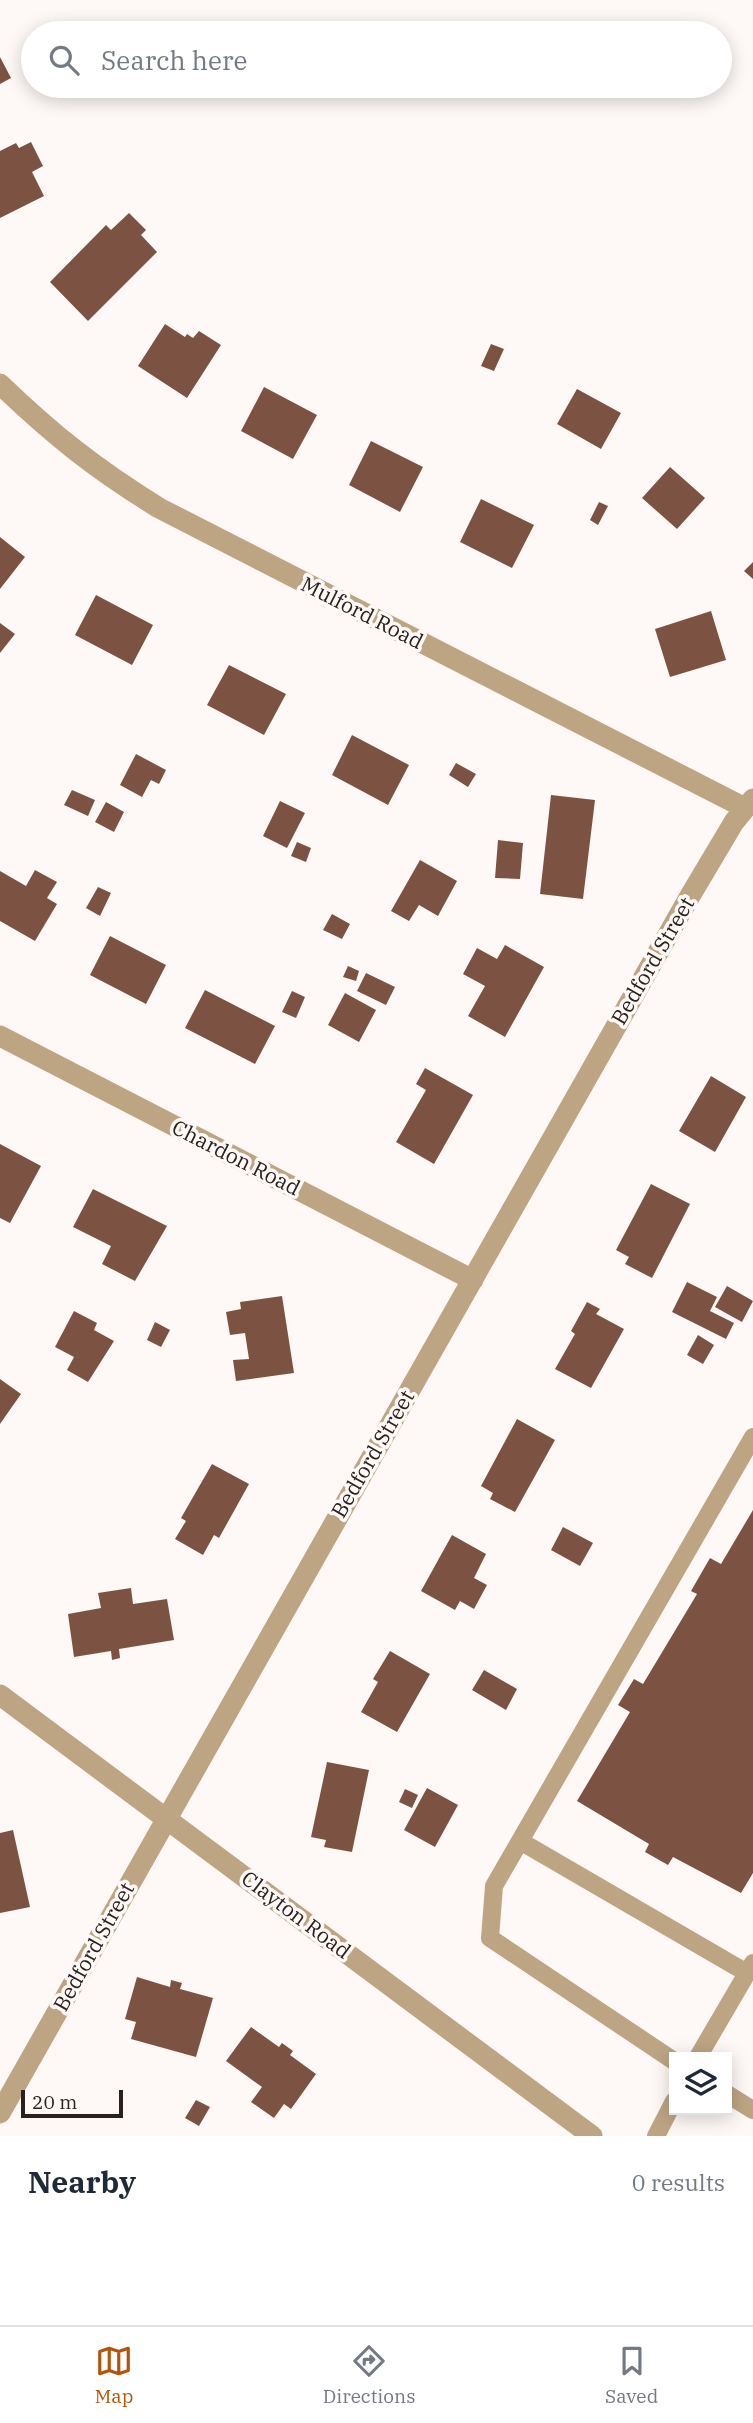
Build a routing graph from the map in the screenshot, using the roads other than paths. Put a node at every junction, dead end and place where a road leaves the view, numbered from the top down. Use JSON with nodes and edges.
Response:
{"nodes":[{"id":1,"x":0,"y":384,"type":"edge"},
{"id":2,"x":749,"y":804,"type":"edge"},
{"id":3,"x":0,"y":1036,"type":"edge"},
{"id":4,"x":472,"y":1280,"type":"junction"},
{"id":5,"x":753,"y":1437,"type":"edge"},
{"id":6,"x":0,"y":1695,"type":"edge"},
{"id":7,"x":166,"y":1819,"type":"junction"},
{"id":8,"x":520,"y":1841,"type":"junction"},
{"id":9,"x":750,"y":1968,"type":"edge"},
{"id":10,"x":701,"y":2052,"type":"edge"},
{"id":11,"x":669,"y":2058,"type":"edge"},
{"id":12,"x":732,"y":2097,"type":"edge"},
{"id":13,"x":753,"y":2110,"type":"edge"},
{"id":14,"x":669,"y":2111,"type":"edge"},
{"id":15,"x":0,"y":2113,"type":"edge"},
{"id":16,"x":592,"y":2136,"type":"edge"},
{"id":17,"x":656,"y":2136,"type":"edge"}],
"edges":[{"from":1,"to":2,"type":"street","name":"Mulford Road"},
{"from":2,"to":4,"type":"street","name":"Bedford Street"},
{"from":3,"to":4,"type":"street","name":"Chardon Road"},
{"from":4,"to":7,"type":"street","name":"Bedford Street"},
{"from":5,"to":8,"type":"lane"},
{"from":6,"to":7,"type":"street","name":"Clayton Road"},
{"from":7,"to":15,"type":"street","name":"Bedford Street"},
{"from":7,"to":16,"type":"street","name":"Clayton Road"},
{"from":8,"to":9,"type":"lane"},
{"from":8,"to":11,"type":"lane"},
{"from":9,"to":10,"type":"lane"},
{"from":12,"to":13,"type":"lane"},
{"from":14,"to":17,"type":"lane"}]}
